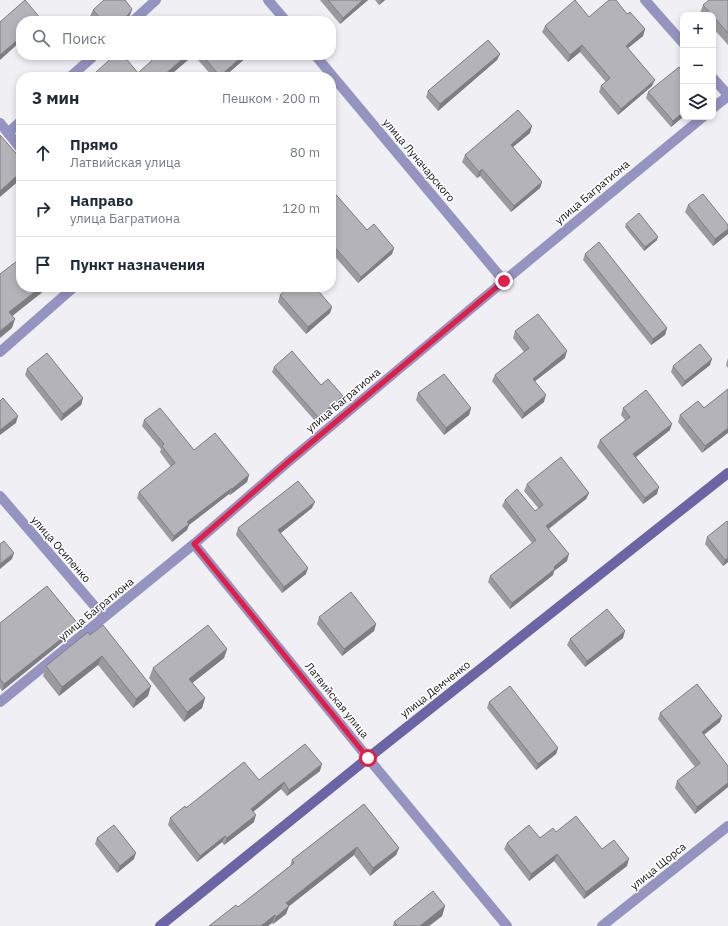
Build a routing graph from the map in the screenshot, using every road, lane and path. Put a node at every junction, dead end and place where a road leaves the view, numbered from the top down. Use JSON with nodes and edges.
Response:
{"nodes":[{"id":1,"x":156,"y":0,"type":"edge"},
{"id":2,"x":268,"y":0,"type":"edge"},
{"id":3,"x":645,"y":0,"type":"edge"},
{"id":4,"x":138,"y":16,"type":"edge"},
{"id":5,"x":282,"y":16,"type":"edge"},
{"id":6,"x":680,"y":40,"type":"edge"},
{"id":7,"x":89,"y":60,"type":"edge"},
{"id":8,"x":318,"y":60,"type":"edge"},
{"id":9,"x":76,"y":72,"type":"edge"},
{"id":10,"x":328,"y":72,"type":"edge"},
{"id":11,"x":336,"y":81,"type":"edge"},
{"id":12,"x":716,"y":81,"type":"edge"},
{"id":13,"x":728,"y":95,"type":"edge"},
{"id":14,"x":716,"y":105,"type":"edge"},
{"id":15,"x":698,"y":120,"type":"edge"},
{"id":16,"x":0,"y":124,"type":"edge"},
{"id":17,"x":16,"y":126,"type":"edge"},
{"id":18,"x":8,"y":133,"type":"junction"},
{"id":19,"x":16,"y":142,"type":"edge"},
{"id":20,"x":504,"y":281,"type":"junction"},
{"id":21,"x":68,"y":292,"type":"edge"},
{"id":22,"x":0,"y":352,"type":"edge"},
{"id":23,"x":728,"y":473,"type":"edge"},
{"id":24,"x":0,"y":496,"type":"edge"},
{"id":25,"x":194,"y":544,"type":"junction"},
{"id":26,"x":104,"y":617,"type":"junction"},
{"id":27,"x":0,"y":702,"type":"edge"},
{"id":28,"x":368,"y":758,"type":"junction"},
{"id":29,"x":728,"y":826,"type":"edge"},
{"id":30,"x":160,"y":926,"type":"edge"},
{"id":31,"x":507,"y":926,"type":"edge"},
{"id":32,"x":602,"y":926,"type":"edge"}],
"edges":[{"from":1,"to":4,"type":"street"},
{"from":2,"to":5,"type":"street"},
{"from":3,"to":6,"type":"street"},
{"from":7,"to":9,"type":"street"},
{"from":8,"to":10,"type":"street","name":"улица Луначарского"},
{"from":11,"to":20,"type":"street","name":"улица Луначарского"},
{"from":12,"to":13,"type":"street"},
{"from":13,"to":14,"type":"street"},
{"from":15,"to":20,"type":"street","name":"улица Багратиона"},
{"from":16,"to":18,"type":"street"},
{"from":17,"to":18,"type":"street"},
{"from":18,"to":19,"type":"street"},
{"from":20,"to":25,"type":"street","name":"улица Багратиона"},
{"from":21,"to":22,"type":"street"},
{"from":23,"to":28,"type":"street","name":"улица Демченко"},
{"from":24,"to":26,"type":"street","name":"улица Осипенко"},
{"from":25,"to":26,"type":"street","name":"улица Багратиона"},
{"from":25,"to":28,"type":"street","name":"Латвийская улица"},
{"from":26,"to":27,"type":"street","name":"улица Багратиона"},
{"from":28,"to":30,"type":"street","name":"улица Демченко"},
{"from":28,"to":31,"type":"street","name":"Латвийская улица"},
{"from":29,"to":32,"type":"street","name":"улица Щорса"}]}
